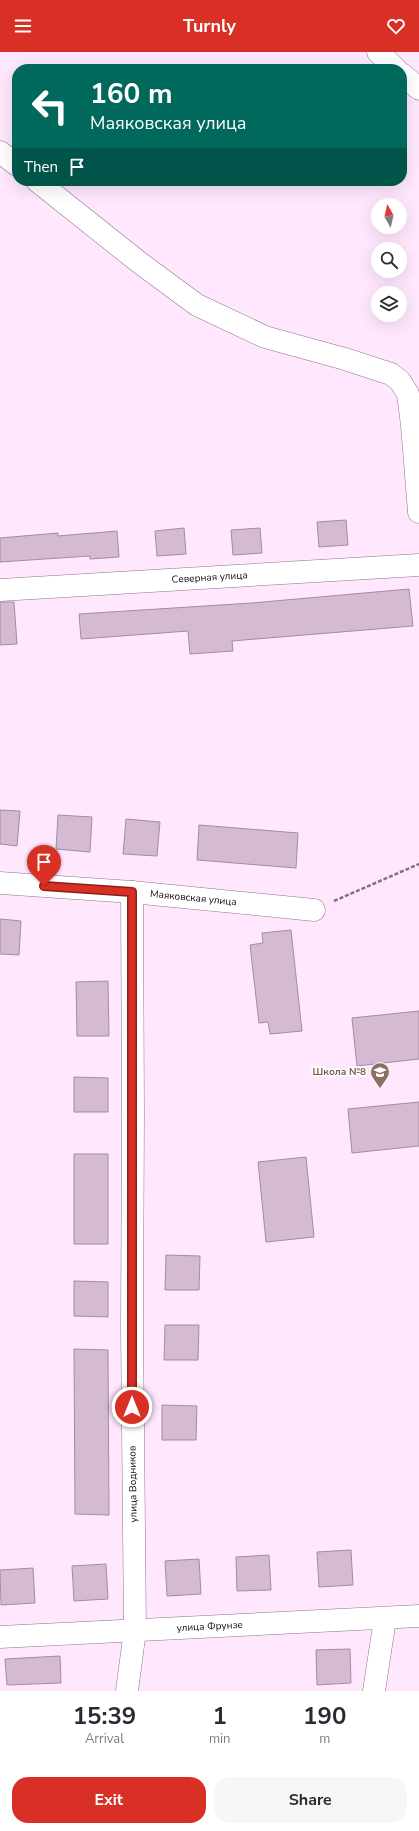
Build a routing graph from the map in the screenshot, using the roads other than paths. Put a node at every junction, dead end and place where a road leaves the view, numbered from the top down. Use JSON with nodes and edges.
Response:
{"nodes":[{"id":1,"x":407,"y":77,"type":"edge"},
{"id":2,"x":419,"y":89,"type":"edge"},
{"id":3,"x":0,"y":152,"type":"edge"},
{"id":4,"x":12,"y":161,"type":"edge"},
{"id":5,"x":43,"y":186,"type":"edge"},
{"id":6,"x":419,"y":512,"type":"edge"},
{"id":7,"x":419,"y":565,"type":"edge"},
{"id":8,"x":0,"y":590,"type":"edge"},
{"id":9,"x":0,"y":883,"type":"edge"},
{"id":10,"x":132,"y":892,"type":"junction"},
{"id":11,"x":314,"y":910,"type":"road end"},
{"id":12,"x":419,"y":1616,"type":"edge"},
{"id":13,"x":385,"y":1619,"type":"junction"},
{"id":14,"x":135,"y":1630,"type":"junction"},
{"id":15,"x":0,"y":1637,"type":"edge"},
{"id":16,"x":127,"y":1691,"type":"edge"},
{"id":17,"x":374,"y":1691,"type":"edge"}],
"edges":[{"from":1,"to":2,"type":"street"},
{"from":3,"to":4,"type":"street"},
{"from":5,"to":6,"type":"street"},
{"from":7,"to":8,"type":"street","name":"Северная улица"},
{"from":9,"to":10,"type":"street","name":"Маяковская улица"},
{"from":10,"to":11,"type":"street","name":"Маяковская улица"},
{"from":10,"to":14,"type":"street","name":"улица Водников"},
{"from":12,"to":13,"type":"street","name":"улица Фрунзе"},
{"from":13,"to":14,"type":"street","name":"улица Фрунзе"},
{"from":13,"to":17,"type":"street"},
{"from":14,"to":15,"type":"street","name":"улица Фрунзе"},
{"from":14,"to":16,"type":"street","name":"улица Водников"}]}
